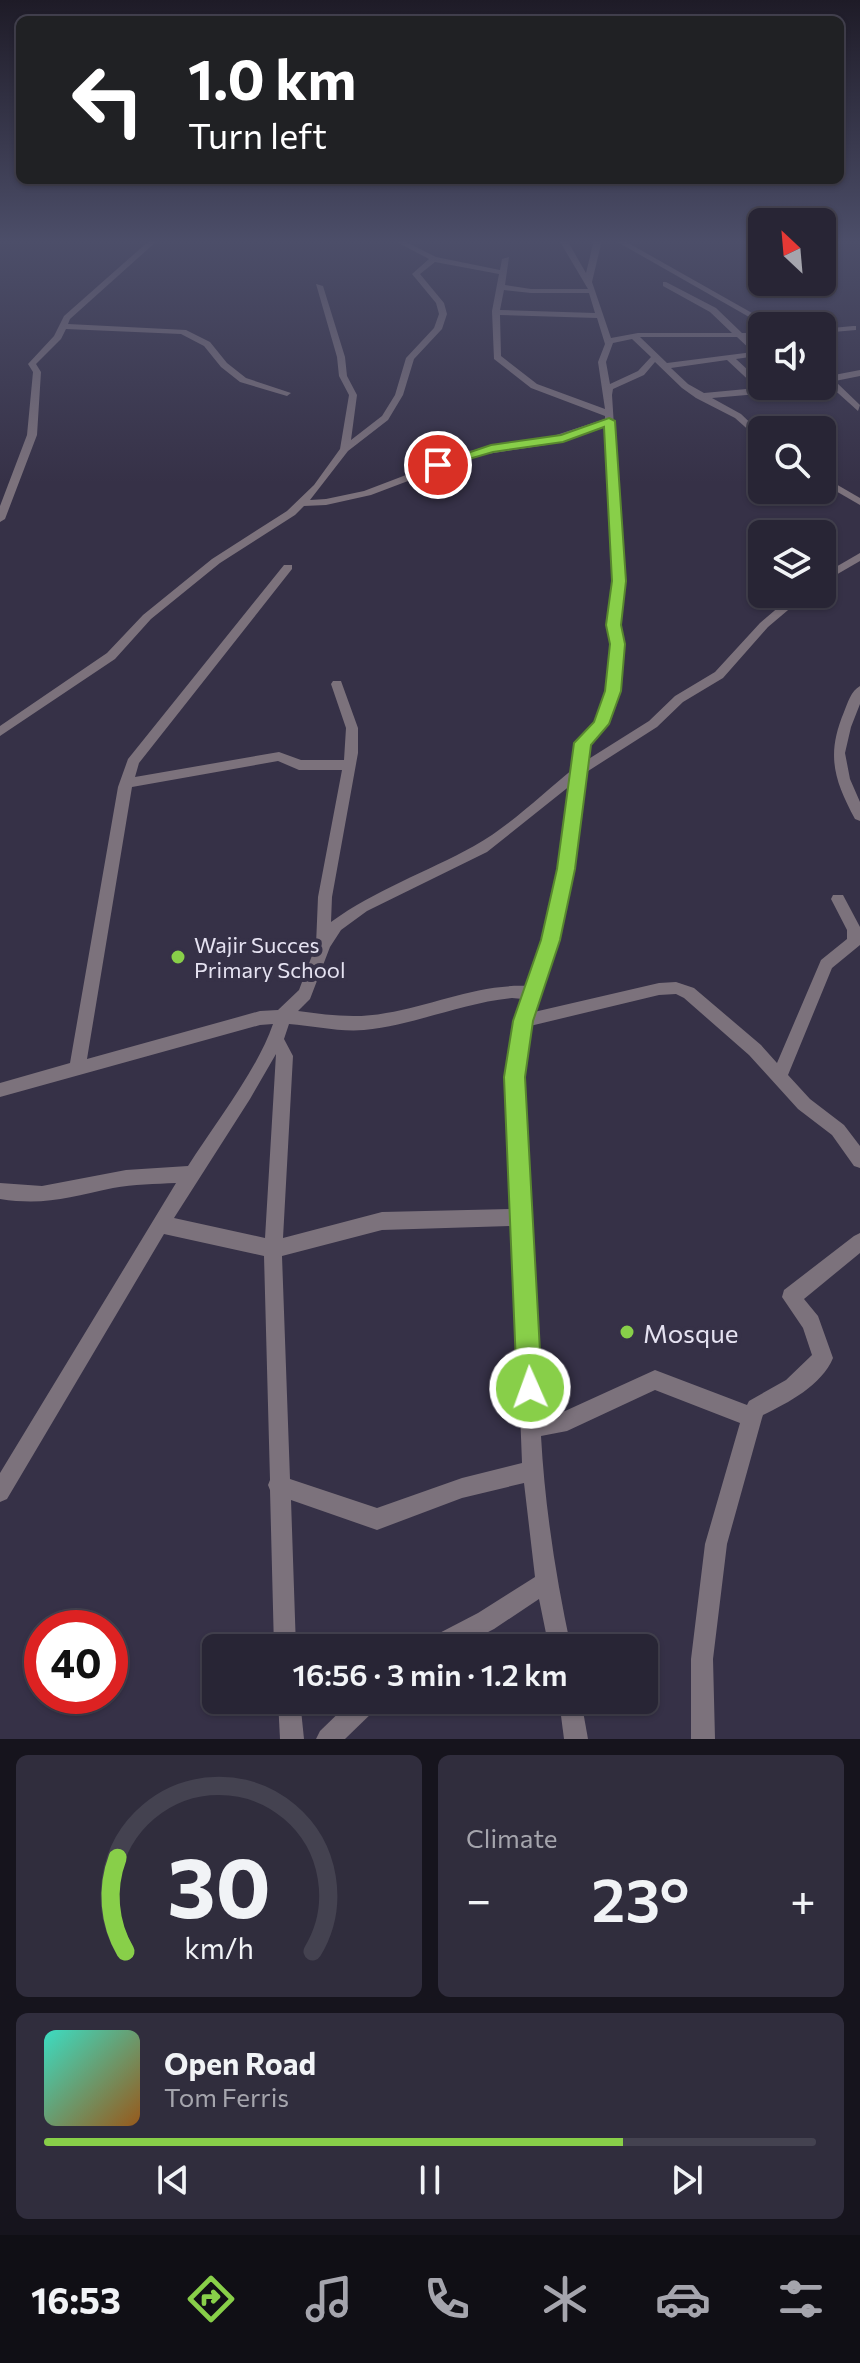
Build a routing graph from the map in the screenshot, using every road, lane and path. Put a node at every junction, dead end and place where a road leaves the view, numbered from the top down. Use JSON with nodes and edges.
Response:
{"nodes":[{"id":1,"x":67,"y":321,"type":"edge"},
{"id":2,"x":330,"y":321,"type":"edge"},
{"id":3,"x":439,"y":321,"type":"edge"},
{"id":4,"x":496,"y":321,"type":"edge"},
{"id":5,"x":602,"y":321,"type":"edge"},
{"id":6,"x":726,"y":321,"type":"edge"},
{"id":7,"x":62,"y":326,"type":"junction"},
{"id":8,"x":853,"y":328,"type":"dead end"},
{"id":9,"x":836,"y":330,"type":"edge"},
{"id":10,"x":634,"y":336,"type":"junction"},
{"id":11,"x":743,"y":336,"type":"junction"},
{"id":12,"x":748,"y":336,"type":"edge"},
{"id":13,"x":608,"y":341,"type":"junction"},
{"id":14,"x":748,"y":341,"type":"edge"},
{"id":15,"x":748,"y":355,"type":"edge"},
{"id":16,"x":728,"y":356,"type":"junction"},
{"id":17,"x":655,"y":357,"type":"junction"},
{"id":18,"x":664,"y":366,"type":"junction"},
{"id":19,"x":860,"y":373,"type":"edge"},
{"id":20,"x":748,"y":375,"type":"edge"},
{"id":21,"x":836,"y":380,"type":"edge"},
{"id":22,"x":836,"y":389,"type":"edge"},
{"id":23,"x":748,"y":392,"type":"edge"},
{"id":24,"x":287,"y":393,"type":"dead end"},
{"id":25,"x":607,"y":395,"type":"junction"},
{"id":26,"x":699,"y":396,"type":"junction"},
{"id":27,"x":858,"y":408,"type":"edge"},
{"id":28,"x":609,"y":418,"type":"junction"},
{"id":29,"x":748,"y":426,"type":"edge"},
{"id":30,"x":345,"y":449,"type":"junction"},
{"id":31,"x":836,"y":487,"type":"edge"},
{"id":32,"x":4,"y":489,"type":"edge"},
{"id":33,"x":860,"y":502,"type":"edge"},
{"id":34,"x":302,"y":503,"type":"junction"},
{"id":35,"x":0,"y":519,"type":"edge"},
{"id":36,"x":860,"y":556,"type":"edge"},
{"id":37,"x":288,"y":567,"type":"dead end"},
{"id":38,"x":836,"y":571,"type":"edge"},
{"id":39,"x":784,"y":608,"type":"edge"},
{"id":40,"x":337,"y":684,"type":"dead end"},
{"id":41,"x":860,"y":690,"type":"edge"},
{"id":42,"x":0,"y":732,"type":"edge"},
{"id":43,"x":351,"y":765,"type":"junction"},
{"id":44,"x":578,"y":772,"type":"junction"},
{"id":45,"x":126,"y":783,"type":"junction"},
{"id":46,"x":860,"y":816,"type":"edge"},
{"id":47,"x":838,"y":899,"type":"dead end"},
{"id":48,"x":323,"y":945,"type":"junction"},
{"id":49,"x":533,"y":993,"type":"junction"},
{"id":50,"x":284,"y":1015,"type":"junction"},
{"id":51,"x":523,"y":1021,"type":"junction"},
{"id":52,"x":276,"y":1039,"type":"junction"},
{"id":53,"x":77,"y":1069,"type":"junction"},
{"id":54,"x":779,"y":1078,"type":"junction"},
{"id":55,"x":0,"y":1090,"type":"edge"},
{"id":56,"x":860,"y":1160,"type":"edge"},
{"id":57,"x":192,"y":1174,"type":"junction"},
{"id":58,"x":0,"y":1191,"type":"edge"},
{"id":59,"x":524,"y":1217,"type":"junction"},
{"id":60,"x":160,"y":1224,"type":"junction"},
{"id":61,"x":860,"y":1242,"type":"edge"},
{"id":62,"x":273,"y":1249,"type":"junction"},
{"id":63,"x":752,"y":1417,"type":"junction"},
{"id":64,"x":531,"y":1418,"type":"junction"},
{"id":65,"x":533,"y":1471,"type":"junction"},
{"id":66,"x":278,"y":1485,"type":"junction"},
{"id":67,"x":0,"y":1492,"type":"edge"},
{"id":68,"x":546,"y":1582,"type":"junction"},
{"id":69,"x":284,"y":1634,"type":"edge"},
{"id":70,"x":461,"y":1634,"type":"edge"},
{"id":71,"x":557,"y":1634,"type":"edge"},
{"id":72,"x":290,"y":1714,"type":"edge"},
{"id":73,"x":354,"y":1714,"type":"edge"},
{"id":74,"x":572,"y":1714,"type":"edge"},
{"id":75,"x":292,"y":1739,"type":"edge"},
{"id":76,"x":328,"y":1739,"type":"edge"},
{"id":77,"x":576,"y":1739,"type":"edge"},
{"id":78,"x":703,"y":1739,"type":"edge"}],
"edges":[{"from":1,"to":7,"type":"street"},
{"from":2,"to":30,"type":"street"},
{"from":3,"to":30,"type":"street"},
{"from":4,"to":28,"type":"street"},
{"from":5,"to":13,"type":"street"},
{"from":6,"to":11,"type":"street"},
{"from":7,"to":24,"type":"street"},
{"from":7,"to":32,"type":"street"},
{"from":8,"to":9,"type":"street"},
{"from":10,"to":11,"type":"street"},
{"from":10,"to":13,"type":"street"},
{"from":10,"to":17,"type":"street"},
{"from":11,"to":12,"type":"street"},
{"from":11,"to":14,"type":"street"},
{"from":13,"to":25,"type":"street"},
{"from":15,"to":16,"type":"street"},
{"from":16,"to":18,"type":"street"},
{"from":16,"to":20,"type":"street"},
{"from":17,"to":18,"type":"street"},
{"from":17,"to":25,"type":"street"},
{"from":18,"to":26,"type":"street"},
{"from":19,"to":21,"type":"street"},
{"from":22,"to":27,"type":"street"},
{"from":23,"to":26,"type":"street"},
{"from":25,"to":28,"type":"street"},
{"from":26,"to":29,"type":"street"},
{"from":28,"to":34,"type":"street"},
{"from":28,"to":44,"type":"street"},
{"from":30,"to":34,"type":"street"},
{"from":31,"to":33,"type":"street"},
{"from":32,"to":35,"type":"street"},
{"from":34,"to":42,"type":"street"},
{"from":36,"to":38,"type":"street"},
{"from":37,"to":45,"type":"street"},
{"from":39,"to":44,"type":"street"},
{"from":40,"to":43,"type":"street"},
{"from":41,"to":46,"type":"street"},
{"from":43,"to":45,"type":"street"},
{"from":43,"to":48,"type":"street"},
{"from":44,"to":48,"type":"street"},
{"from":44,"to":49,"type":"street"},
{"from":45,"to":53,"type":"street"},
{"from":47,"to":54,"type":"street"},
{"from":48,"to":50,"type":"street"},
{"from":49,"to":50,"type":"street"},
{"from":49,"to":51,"type":"street"},
{"from":50,"to":52,"type":"street"},
{"from":50,"to":53,"type":"street"},
{"from":51,"to":54,"type":"street"},
{"from":51,"to":59,"type":"street"},
{"from":52,"to":57,"type":"street"},
{"from":52,"to":62,"type":"street"},
{"from":53,"to":55,"type":"street"},
{"from":54,"to":56,"type":"street"},
{"from":57,"to":58,"type":"street"},
{"from":57,"to":60,"type":"street"},
{"from":59,"to":62,"type":"street"},
{"from":59,"to":64,"type":"street"},
{"from":60,"to":62,"type":"street"},
{"from":60,"to":67,"type":"street"},
{"from":61,"to":63,"type":"street"},
{"from":62,"to":66,"type":"street"},
{"from":63,"to":64,"type":"street"},
{"from":63,"to":78,"type":"street"},
{"from":64,"to":65,"type":"street"},
{"from":65,"to":66,"type":"street"},
{"from":65,"to":68,"type":"street"},
{"from":66,"to":69,"type":"street"},
{"from":68,"to":70,"type":"street"},
{"from":68,"to":71,"type":"street"},
{"from":72,"to":75,"type":"street"},
{"from":73,"to":76,"type":"street"},
{"from":74,"to":77,"type":"street"}]}
